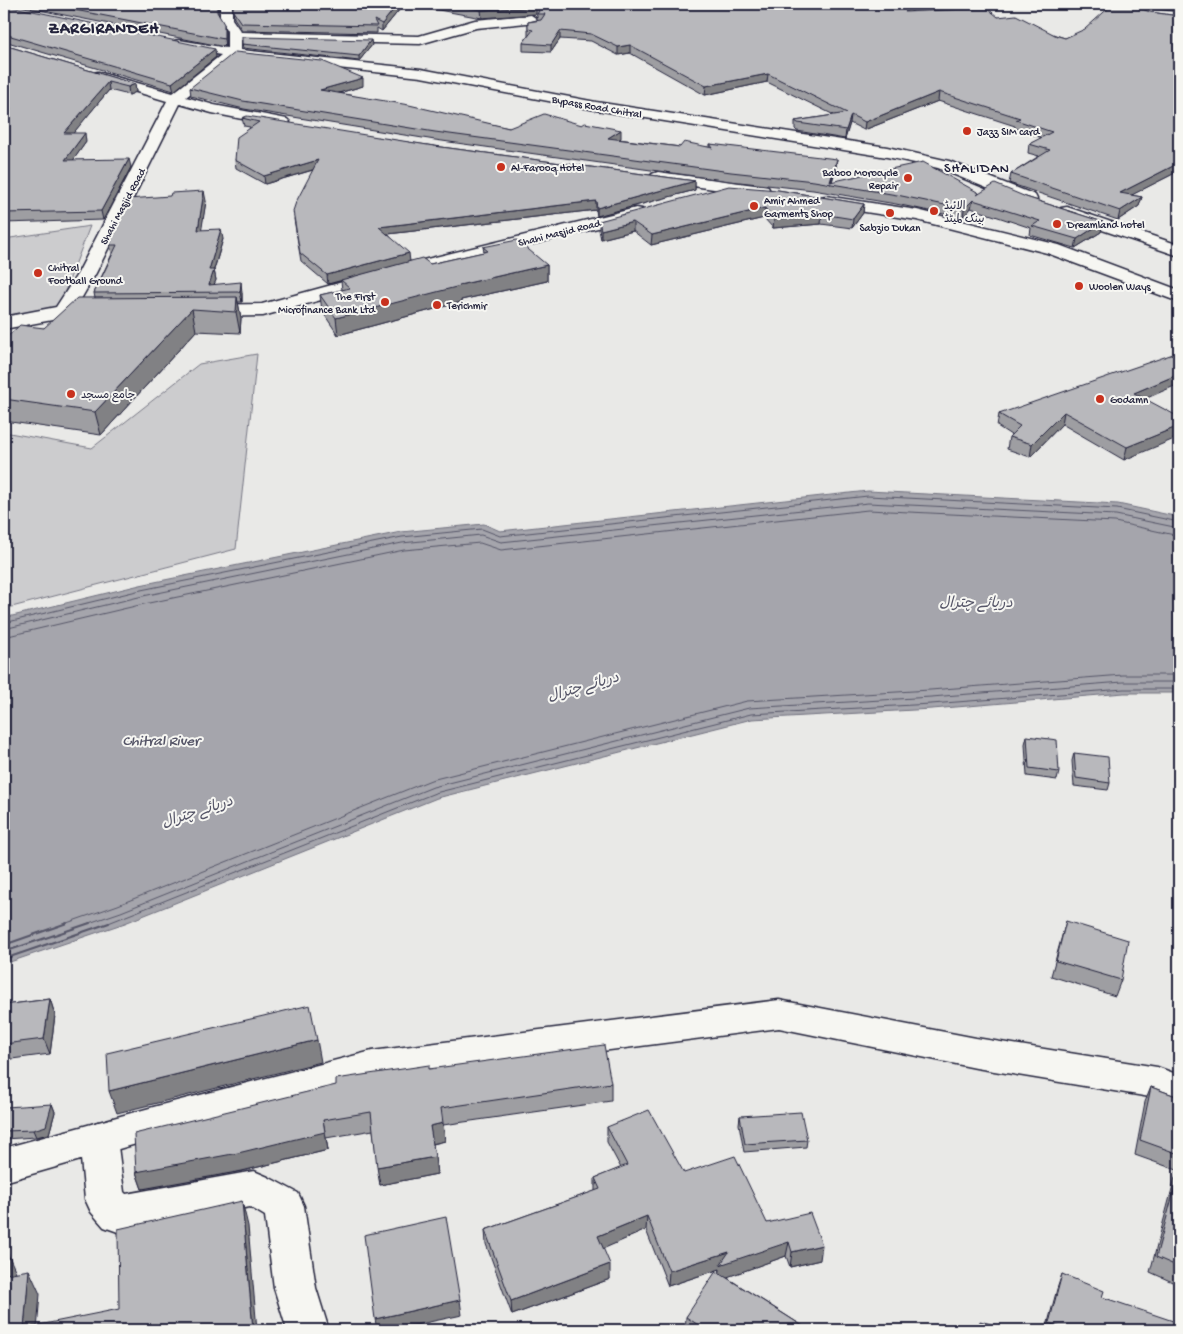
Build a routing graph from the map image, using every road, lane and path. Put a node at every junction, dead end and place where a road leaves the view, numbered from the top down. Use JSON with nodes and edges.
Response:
{"nodes":[{"id":1,"x":226,"y":4,"type":"edge"},
{"id":2,"x":531,"y":19,"type":"edge"},
{"id":3,"x":234,"y":36,"type":"junction"},
{"id":4,"x":166,"y":42,"type":"edge"},
{"id":5,"x":234,"y":53,"type":"junction"},
{"id":6,"x":84,"y":71,"type":"edge"},
{"id":7,"x":176,"y":98,"type":"junction"},
{"id":8,"x":301,"y":126,"type":"edge"},
{"id":9,"x":647,"y":176,"type":"edge"},
{"id":10,"x":730,"y":188,"type":"junction"},
{"id":11,"x":777,"y":192,"type":"edge"},
{"id":12,"x":813,"y":199,"type":"edge"},
{"id":13,"x":683,"y":200,"type":"edge"},
{"id":14,"x":655,"y":208,"type":"edge"},
{"id":15,"x":1179,"y":251,"type":"edge"},
{"id":16,"x":1179,"y":296,"type":"edge"},
{"id":17,"x":116,"y":311,"type":"edge"},
{"id":18,"x":183,"y":311,"type":"edge"},
{"id":19,"x":63,"y":312,"type":"junction"},
{"id":20,"x":4,"y":323,"type":"edge"},
{"id":21,"x":1179,"y":1091,"type":"edge"},
{"id":22,"x":98,"y":1139,"type":"junction"},
{"id":23,"x":4,"y":1165,"type":"edge"},
{"id":24,"x":308,"y":1330,"type":"edge"}],
"edges":[{"from":1,"to":3,"type":"main road"},
{"from":2,"to":3,"type":"main road"},
{"from":3,"to":5,"type":"main road"},
{"from":4,"to":5,"type":"main road","name":"Bypass Road Chitral"},
{"from":5,"to":7,"type":"main road"},
{"from":5,"to":15,"type":"main road","name":"Bypass Road Chitral"},
{"from":6,"to":7,"type":"main road"},
{"from":7,"to":8,"type":"main road"},
{"from":7,"to":19,"type":"main road","name":"Shahi Masjid Road"},
{"from":9,"to":10,"type":"main road"},
{"from":10,"to":11,"type":"main road"},
{"from":10,"to":13,"type":"main road"},
{"from":12,"to":16,"type":"main road"},
{"from":14,"to":18,"type":"main road","name":"Shahi Masjid Road"},
{"from":17,"to":19,"type":"main road"},
{"from":19,"to":20,"type":"main road"},
{"from":21,"to":22,"type":"main road"},
{"from":22,"to":23,"type":"main road"},
{"from":22,"to":24,"type":"main road"}]}
